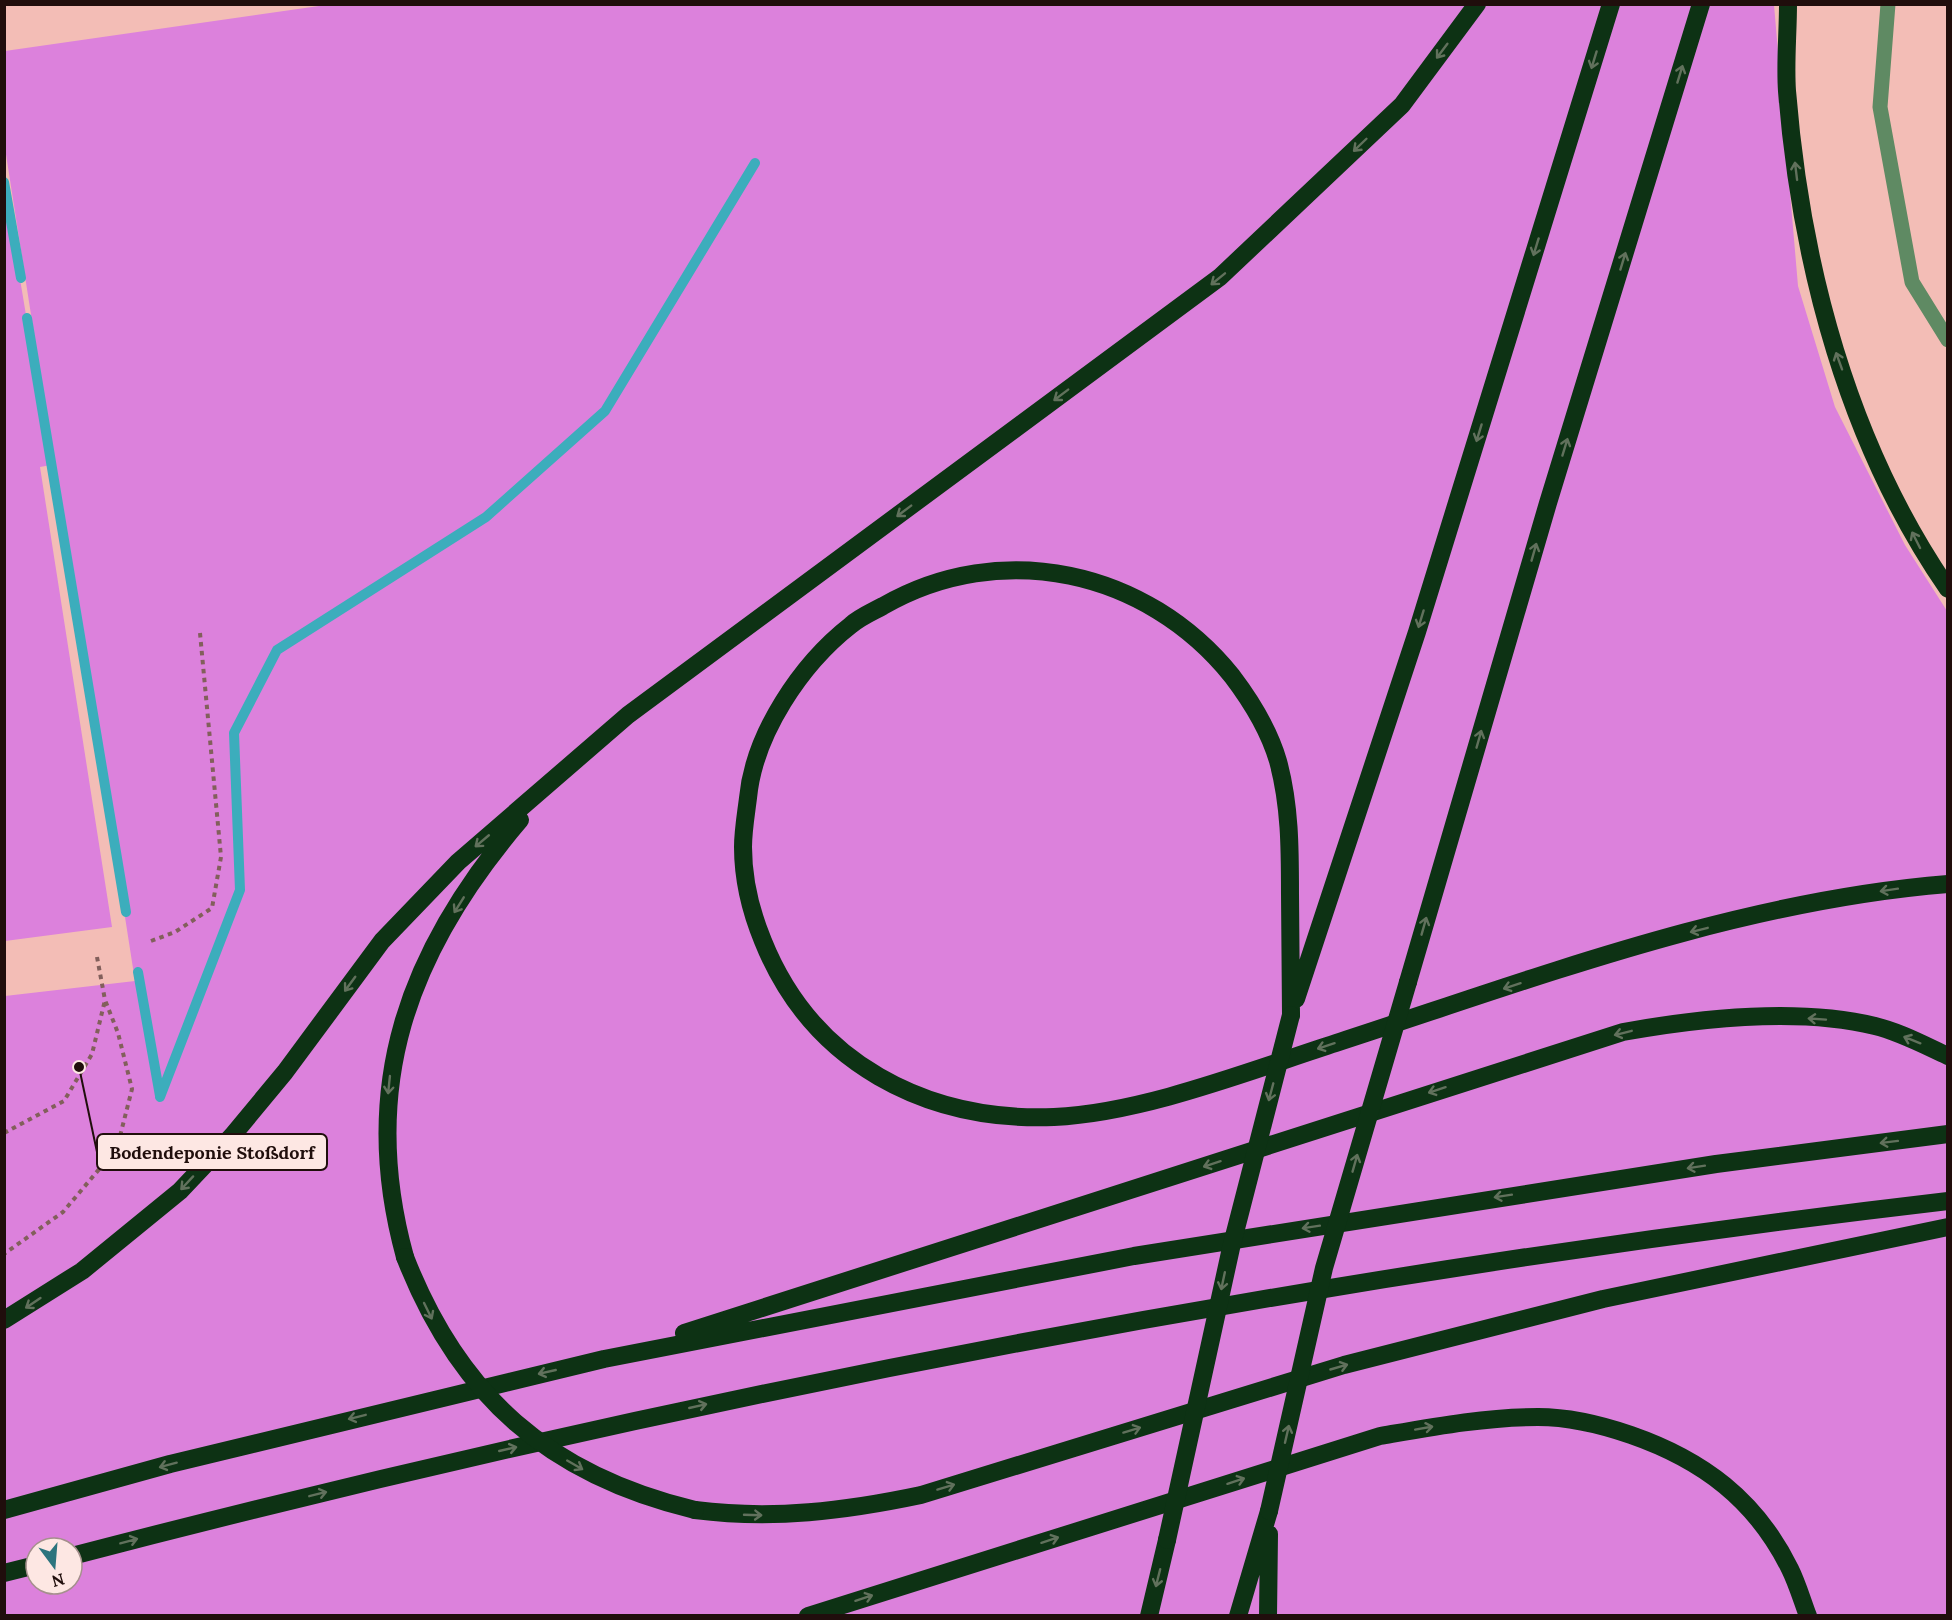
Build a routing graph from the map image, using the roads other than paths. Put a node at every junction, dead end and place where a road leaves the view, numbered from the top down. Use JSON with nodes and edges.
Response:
{"nodes":[{"id":1,"x":1477,"y":4,"type":"edge"},
{"id":2,"x":1611,"y":4,"type":"edge"},
{"id":3,"x":1701,"y":4,"type":"edge"},
{"id":4,"x":1788,"y":4,"type":"edge"},
{"id":5,"x":1888,"y":4,"type":"edge"},
{"id":6,"x":1947,"y":340,"type":"edge"},
{"id":7,"x":1947,"y":589,"type":"edge"},
{"id":8,"x":559,"y":776,"type":"junction"},
{"id":9,"x":1947,"y":884,"type":"edge"},
{"id":10,"x":1291,"y":1016,"type":"junction"},
{"id":11,"x":1947,"y":1056,"type":"edge"},
{"id":12,"x":1947,"y":1134,"type":"edge"},
{"id":13,"x":1947,"y":1201,"type":"edge"},
{"id":14,"x":1947,"y":1227,"type":"edge"},
{"id":15,"x":4,"y":1320,"type":"edge"},
{"id":16,"x":604,"y":1359,"type":"junction"},
{"id":17,"x":4,"y":1510,"type":"edge"},
{"id":18,"x":1269,"y":1511,"type":"junction"},
{"id":19,"x":84,"y":1553,"type":"edge"},
{"id":20,"x":24,"y":1568,"type":"edge"},
{"id":21,"x":4,"y":1573,"type":"edge"},
{"id":22,"x":808,"y":1616,"type":"edge"},
{"id":23,"x":1149,"y":1616,"type":"edge"},
{"id":24,"x":1238,"y":1616,"type":"edge"},
{"id":25,"x":1268,"y":1616,"type":"edge"},
{"id":26,"x":1808,"y":1616,"type":"edge"}],
"edges":[{"from":1,"to":8,"type":"highway","one_way":true},
{"from":2,"to":10,"type":"highway","one_way":true},
{"from":18,"to":3,"type":"highway","one_way":true,"bridge":true},
{"from":7,"to":4,"type":"highway","one_way":true},
{"from":5,"to":6,"type":"lane"},
{"from":8,"to":14,"type":"highway","one_way":true,"bridge":true},
{"from":8,"to":15,"type":"highway","one_way":true},
{"from":9,"to":10,"type":"highway","one_way":true},
{"from":10,"to":23,"type":"highway","one_way":true,"bridge":true},
{"from":11,"to":16,"type":"highway","one_way":true},
{"from":12,"to":16,"type":"highway","one_way":true},
{"from":19,"to":13,"type":"highway","one_way":true},
{"from":16,"to":17,"type":"highway","one_way":true},
{"from":18,"to":24,"type":"highway"},
{"from":18,"to":25,"type":"highway"},
{"from":20,"to":21,"type":"highway"},
{"from":22,"to":26,"type":"highway","one_way":true}]}
